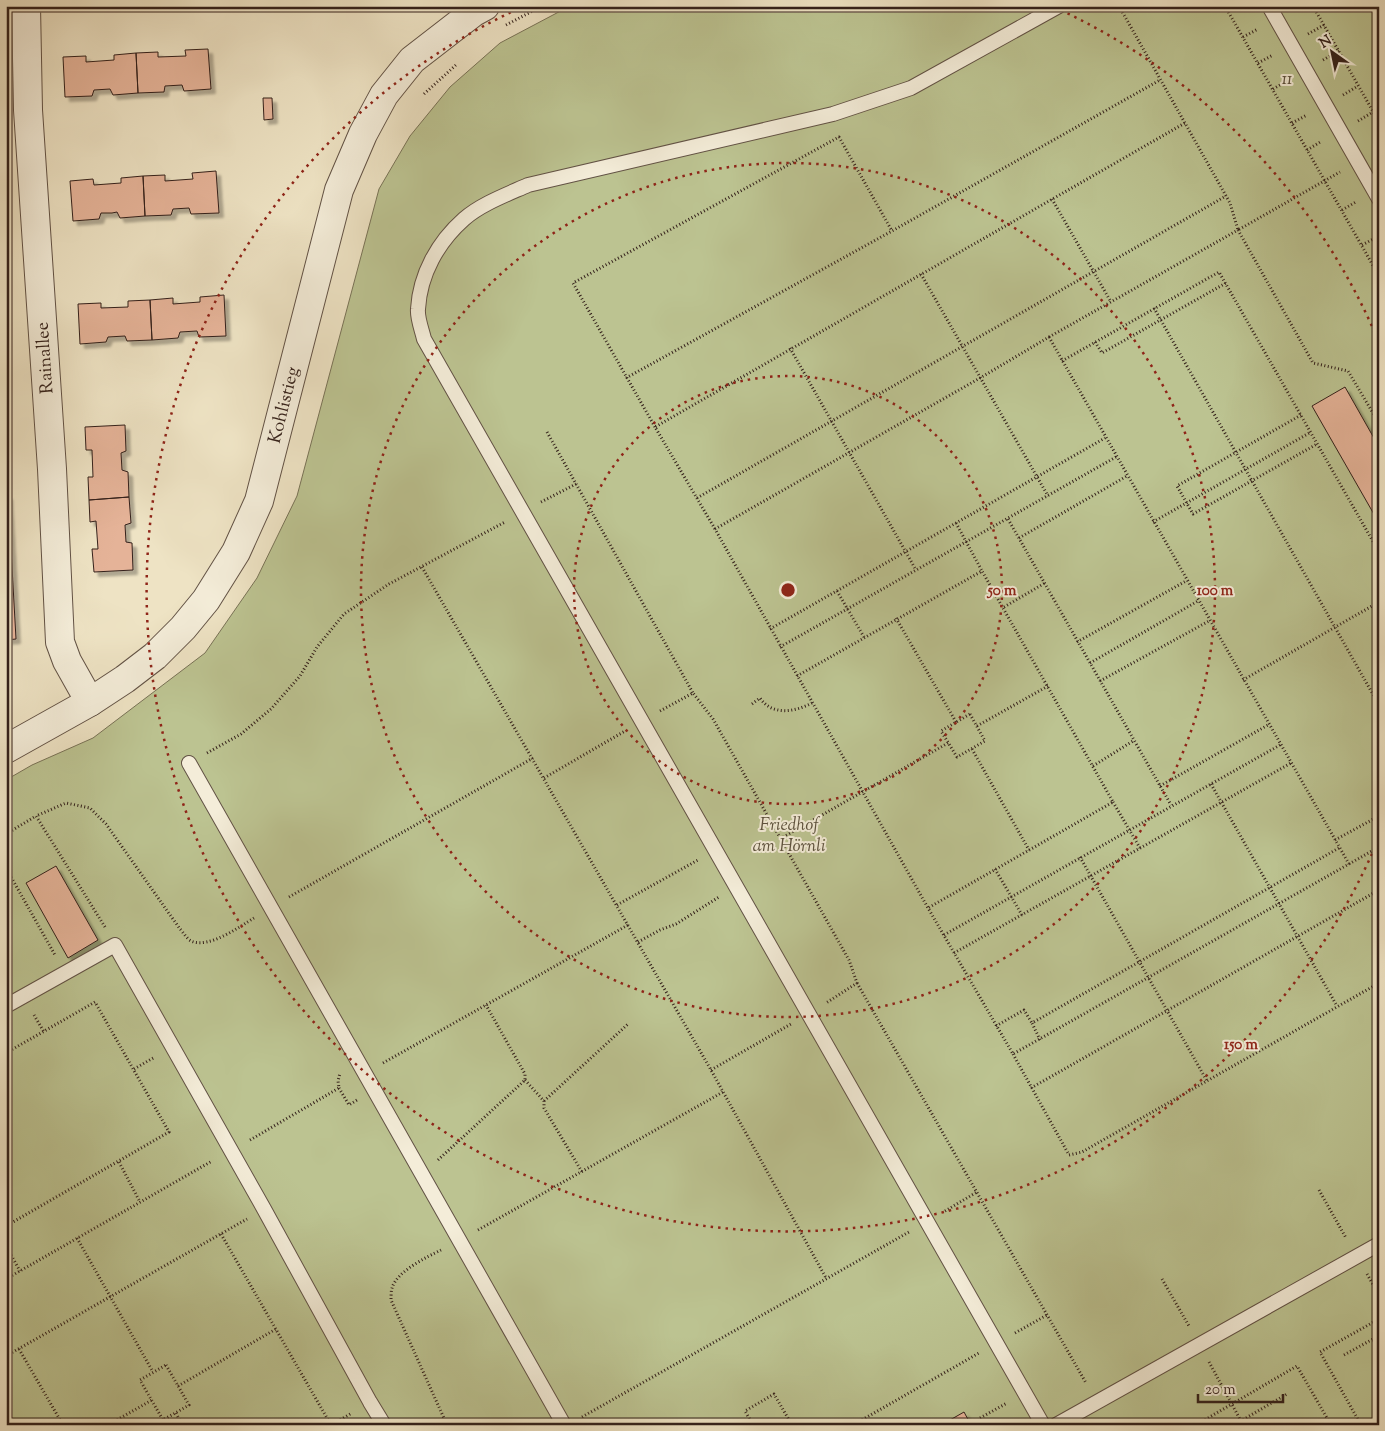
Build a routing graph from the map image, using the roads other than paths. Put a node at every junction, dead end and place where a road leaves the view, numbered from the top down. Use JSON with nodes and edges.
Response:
{"nodes":[{"id":1,"x":26,"y":6,"type":"edge"},
{"id":2,"x":485,"y":6,"type":"edge"},
{"id":3,"x":1059,"y":6,"type":"edge"},
{"id":4,"x":1270,"y":6,"type":"edge"},
{"id":5,"x":1379,"y":199,"type":"edge"},
{"id":6,"x":90,"y":702,"type":"junction"},
{"id":7,"x":6,"y":749,"type":"edge"},
{"id":8,"x":189,"y":763,"type":"road end"},
{"id":9,"x":6,"y":1006,"type":"edge"},
{"id":10,"x":1379,"y":1244,"type":"edge"},
{"id":11,"x":570,"y":1422,"type":"edge"},
{"id":12,"x":384,"y":1425,"type":"edge"},
{"id":13,"x":1043,"y":1425,"type":"edge"},
{"id":14,"x":1056,"y":1425,"type":"edge"}],
"edges":[{"from":1,"to":6,"type":"street","name":"Rainallee"},
{"from":2,"to":6,"type":"street","name":"Kohlistieg"},
{"from":3,"to":13,"type":"lane"},
{"from":4,"to":5,"type":"lane"},
{"from":6,"to":7,"type":"street","name":"Kohlistieg"},
{"from":8,"to":11,"type":"lane"},
{"from":9,"to":12,"type":"lane"},
{"from":10,"to":14,"type":"lane"}]}
